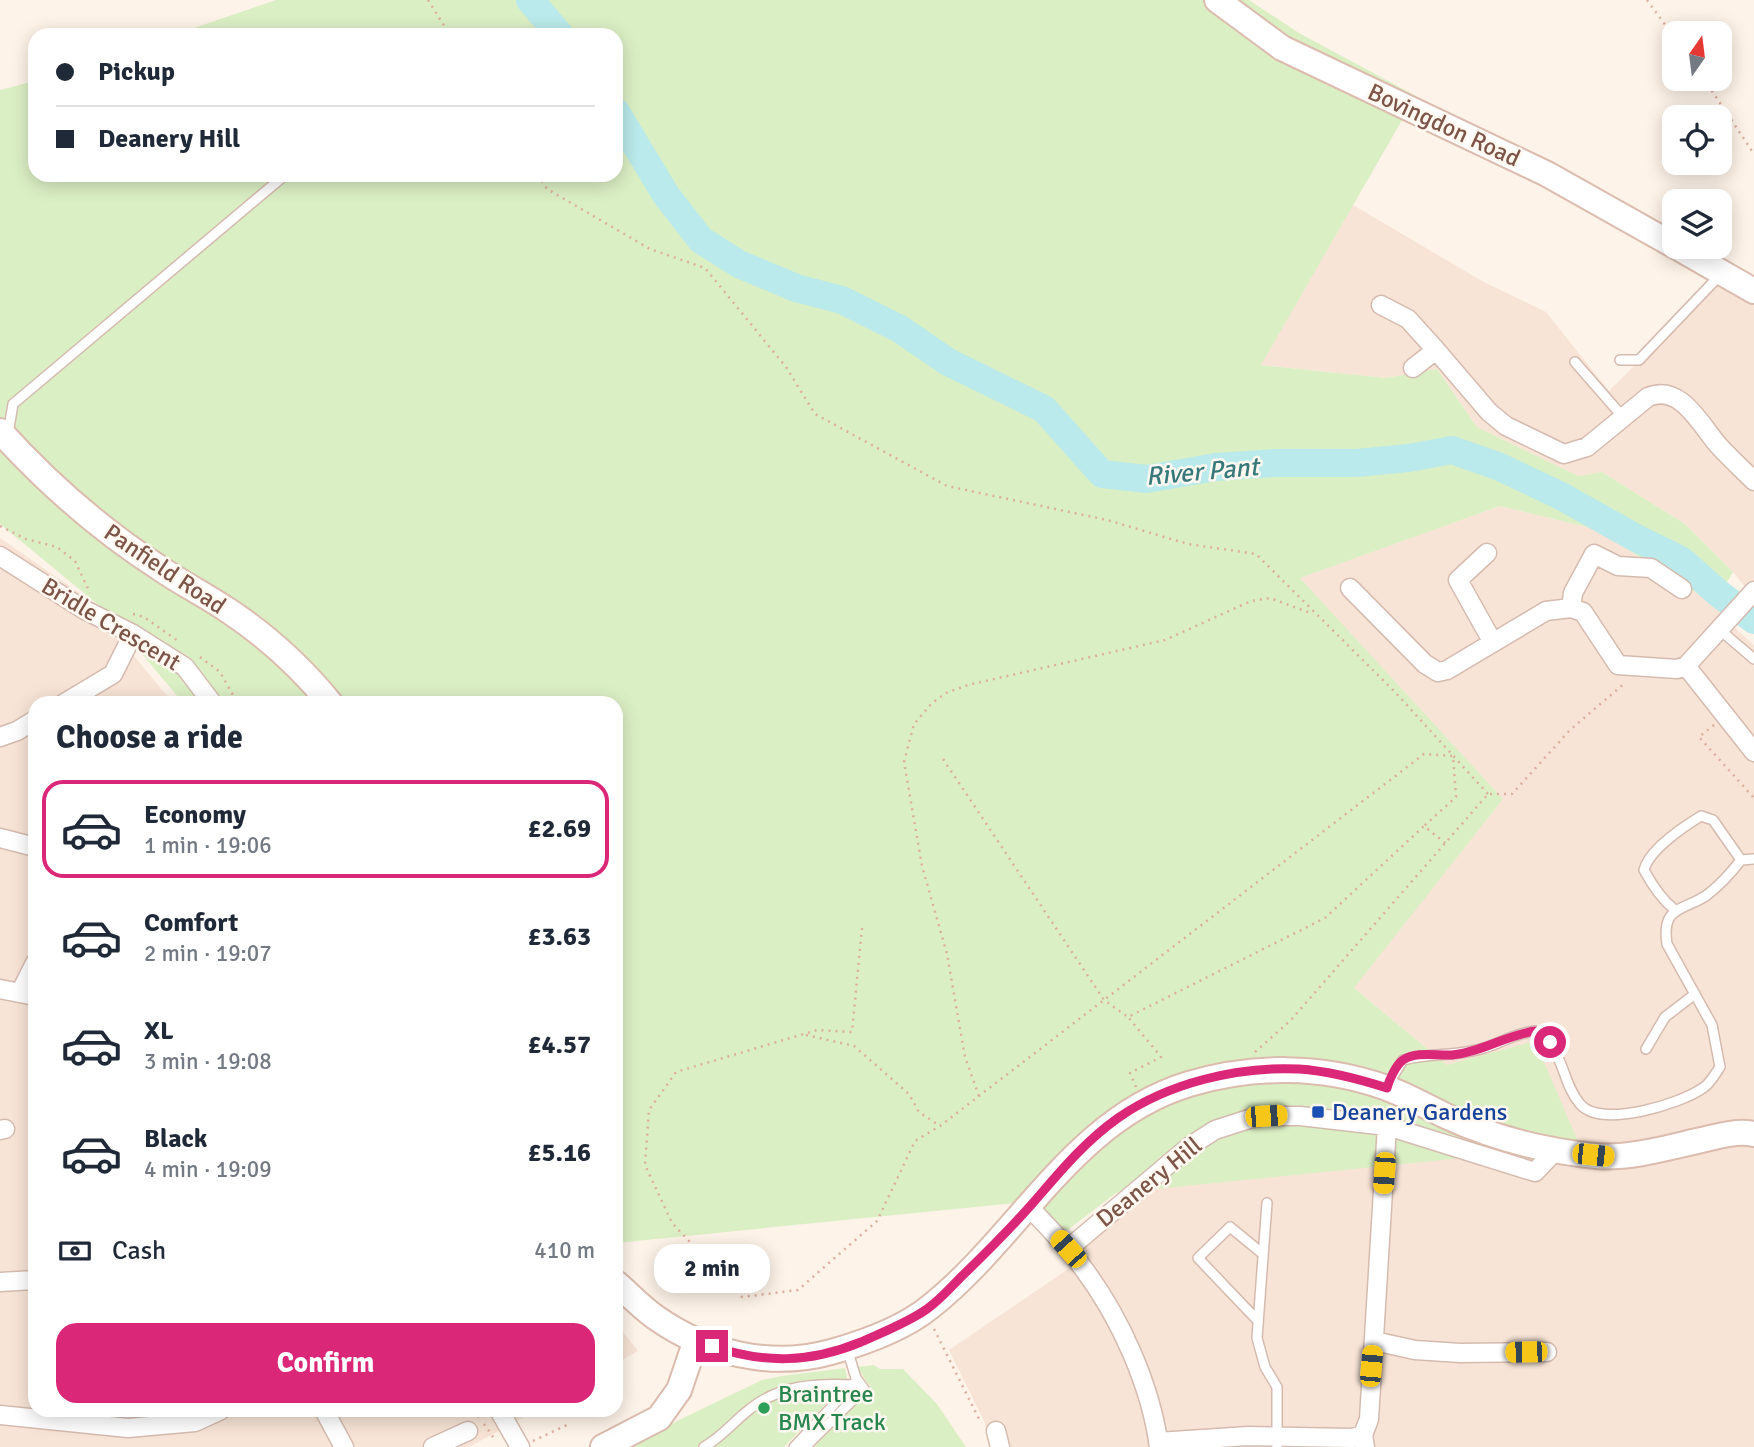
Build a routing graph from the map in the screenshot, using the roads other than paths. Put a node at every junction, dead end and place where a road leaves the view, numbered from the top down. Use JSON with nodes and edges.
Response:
{"nodes":[{"id":1,"x":1217,"y":0,"type":"edge"},
{"id":2,"x":277,"y":182,"type":"edge"},
{"id":3,"x":1662,"y":238,"type":"edge"},
{"id":4,"x":1699,"y":259,"type":"edge"},
{"id":5,"x":1722,"y":272,"type":"junction"},
{"id":6,"x":1754,"y":291,"type":"edge"},
{"id":7,"x":1381,"y":305,"type":"dead end"},
{"id":8,"x":1436,"y":350,"type":"junction"},
{"id":9,"x":1620,"y":360,"type":"dead end"},
{"id":10,"x":1575,"y":362,"type":"dead end"},
{"id":11,"x":1413,"y":368,"type":"dead end"},
{"id":12,"x":1623,"y":417,"type":"junction"},
{"id":13,"x":3,"y":435,"type":"edge"},
{"id":14,"x":1754,"y":481,"type":"edge"},
{"id":15,"x":1487,"y":553,"type":"dead end"},
{"id":16,"x":0,"y":555,"type":"edge"},
{"id":17,"x":1350,"y":587,"type":"dead end"},
{"id":18,"x":1682,"y":589,"type":"dead end"},
{"id":19,"x":1752,"y":593,"type":"edge"},
{"id":20,"x":1571,"y":608,"type":"junction"},
{"id":21,"x":1724,"y":626,"type":"junction"},
{"id":22,"x":133,"y":634,"type":"junction"},
{"id":23,"x":1492,"y":641,"type":"junction"},
{"id":24,"x":1754,"y":659,"type":"edge"},
{"id":25,"x":1686,"y":666,"type":"junction"},
{"id":26,"x":76,"y":696,"type":"edge"},
{"id":27,"x":207,"y":696,"type":"edge"},
{"id":28,"x":325,"y":696,"type":"edge"},
{"id":29,"x":28,"y":724,"type":"edge"},
{"id":30,"x":0,"y":737,"type":"edge"},
{"id":31,"x":1754,"y":752,"type":"edge"},
{"id":32,"x":0,"y":838,"type":"edge"},
{"id":33,"x":28,"y":845,"type":"edge"},
{"id":34,"x":1754,"y":859,"type":"edge"},
{"id":35,"x":1741,"y":860,"type":"junction"},
{"id":36,"x":1675,"y":910,"type":"junction"},
{"id":37,"x":0,"y":989,"type":"edge"},
{"id":38,"x":28,"y":994,"type":"edge"},
{"id":39,"x":1695,"y":994,"type":"junction"},
{"id":40,"x":1646,"y":1049,"type":"dead end"},
{"id":41,"x":1387,"y":1088,"type":"junction"},
{"id":42,"x":1387,"y":1126,"type":"junction"},
{"id":43,"x":1754,"y":1135,"type":"edge"},
{"id":44,"x":1554,"y":1152,"type":"junction"},
{"id":45,"x":1267,"y":1203,"type":"dead end"},
{"id":46,"x":1029,"y":1207,"type":"junction"},
{"id":47,"x":1068,"y":1249,"type":"junction"},
{"id":48,"x":1263,"y":1254,"type":"junction"},
{"id":49,"x":28,"y":1280,"type":"edge"},
{"id":50,"x":0,"y":1282,"type":"edge"},
{"id":51,"x":623,"y":1289,"type":"edge"},
{"id":52,"x":1258,"y":1321,"type":"junction"},
{"id":53,"x":696,"y":1340,"type":"junction"},
{"id":54,"x":1374,"y":1341,"type":"junction"},
{"id":55,"x":847,"y":1348,"type":"junction"},
{"id":56,"x":1547,"y":1352,"type":"dead end"},
{"id":57,"x":855,"y":1382,"type":"junction"},
{"id":58,"x":0,"y":1415,"type":"edge"},
{"id":59,"x":206,"y":1417,"type":"edge"},
{"id":60,"x":328,"y":1417,"type":"edge"},
{"id":61,"x":505,"y":1417,"type":"edge"},
{"id":62,"x":128,"y":1428,"type":"junction"},
{"id":63,"x":468,"y":1431,"type":"dead end"},
{"id":64,"x":1277,"y":1441,"type":"edge"},
{"id":65,"x":1364,"y":1441,"type":"edge"},
{"id":66,"x":526,"y":1444,"type":"edge"},
{"id":67,"x":1158,"y":1444,"type":"edge"},
{"id":68,"x":129,"y":1447,"type":"edge"},
{"id":69,"x":344,"y":1447,"type":"edge"},
{"id":70,"x":433,"y":1447,"type":"edge"},
{"id":71,"x":603,"y":1447,"type":"edge"},
{"id":72,"x":704,"y":1447,"type":"edge"},
{"id":73,"x":794,"y":1447,"type":"edge"},
{"id":74,"x":805,"y":1447,"type":"edge"}],
"edges":[{"from":1,"to":3,"type":"main road","name":"Bovingdon Road"},
{"from":2,"to":13,"type":"lane"},
{"from":4,"to":5,"type":"main road","name":"Bovingdon Road"},
{"from":5,"to":6,"type":"main road","name":"Bovingdon Road"},
{"from":5,"to":9,"type":"lane"},
{"from":7,"to":8,"type":"street"},
{"from":8,"to":11,"type":"street"},
{"from":8,"to":12,"type":"street"},
{"from":10,"to":12,"type":"lane"},
{"from":12,"to":14,"type":"street"},
{"from":13,"to":28,"type":"main road","name":"Panfield Road"},
{"from":15,"to":23,"type":"street"},
{"from":16,"to":22,"type":"street","name":"Bridle Crescent"},
{"from":17,"to":23,"type":"street"},
{"from":18,"to":20,"type":"street"},
{"from":19,"to":21,"type":"street"},
{"from":20,"to":23,"type":"street"},
{"from":20,"to":25,"type":"street"},
{"from":21,"to":24,"type":"lane"},
{"from":21,"to":25,"type":"street"},
{"from":22,"to":26,"type":"street"},
{"from":22,"to":27,"type":"street","name":"Bridle Crescent"},
{"from":25,"to":31,"type":"street"},
{"from":29,"to":30,"type":"street"},
{"from":32,"to":33,"type":"street"},
{"from":34,"to":35,"type":"lane"},
{"from":35,"to":36,"type":"lane"},
{"from":35,"to":36,"type":"lane"},
{"from":36,"to":39,"type":"lane"},
{"from":37,"to":38,"type":"street"},
{"from":39,"to":40,"type":"lane"},
{"from":39,"to":41,"type":"lane"},
{"from":41,"to":44,"type":"main road"},
{"from":41,"to":46,"type":"main road"},
{"from":42,"to":44,"type":"street","name":"Deanery Hill"},
{"from":42,"to":47,"type":"street","name":"Deanery Hill"},
{"from":42,"to":54,"type":"street"},
{"from":43,"to":44,"type":"main road"},
{"from":45,"to":48,"type":"lane"},
{"from":46,"to":47,"type":"street"},
{"from":46,"to":55,"type":"main road"},
{"from":47,"to":67,"type":"street"},
{"from":48,"to":52,"type":"lane"},
{"from":48,"to":52,"type":"lane"},
{"from":49,"to":50,"type":"street"},
{"from":51,"to":53,"type":"main road"},
{"from":52,"to":64,"type":"lane"},
{"from":53,"to":55,"type":"main road"},
{"from":53,"to":71,"type":"main road"},
{"from":54,"to":56,"type":"street"},
{"from":54,"to":65,"type":"street"},
{"from":55,"to":57,"type":"lane"},
{"from":57,"to":72,"type":"lane"},
{"from":57,"to":73,"type":"lane"},
{"from":57,"to":74,"type":"lane"},
{"from":58,"to":62,"type":"street"},
{"from":59,"to":62,"type":"street"},
{"from":60,"to":69,"type":"street"},
{"from":61,"to":66,"type":"street"},
{"from":62,"to":68,"type":"street"},
{"from":63,"to":70,"type":"street"},
{"from":64,"to":65,"type":"street"},
{"from":64,"to":67,"type":"street"}]}
